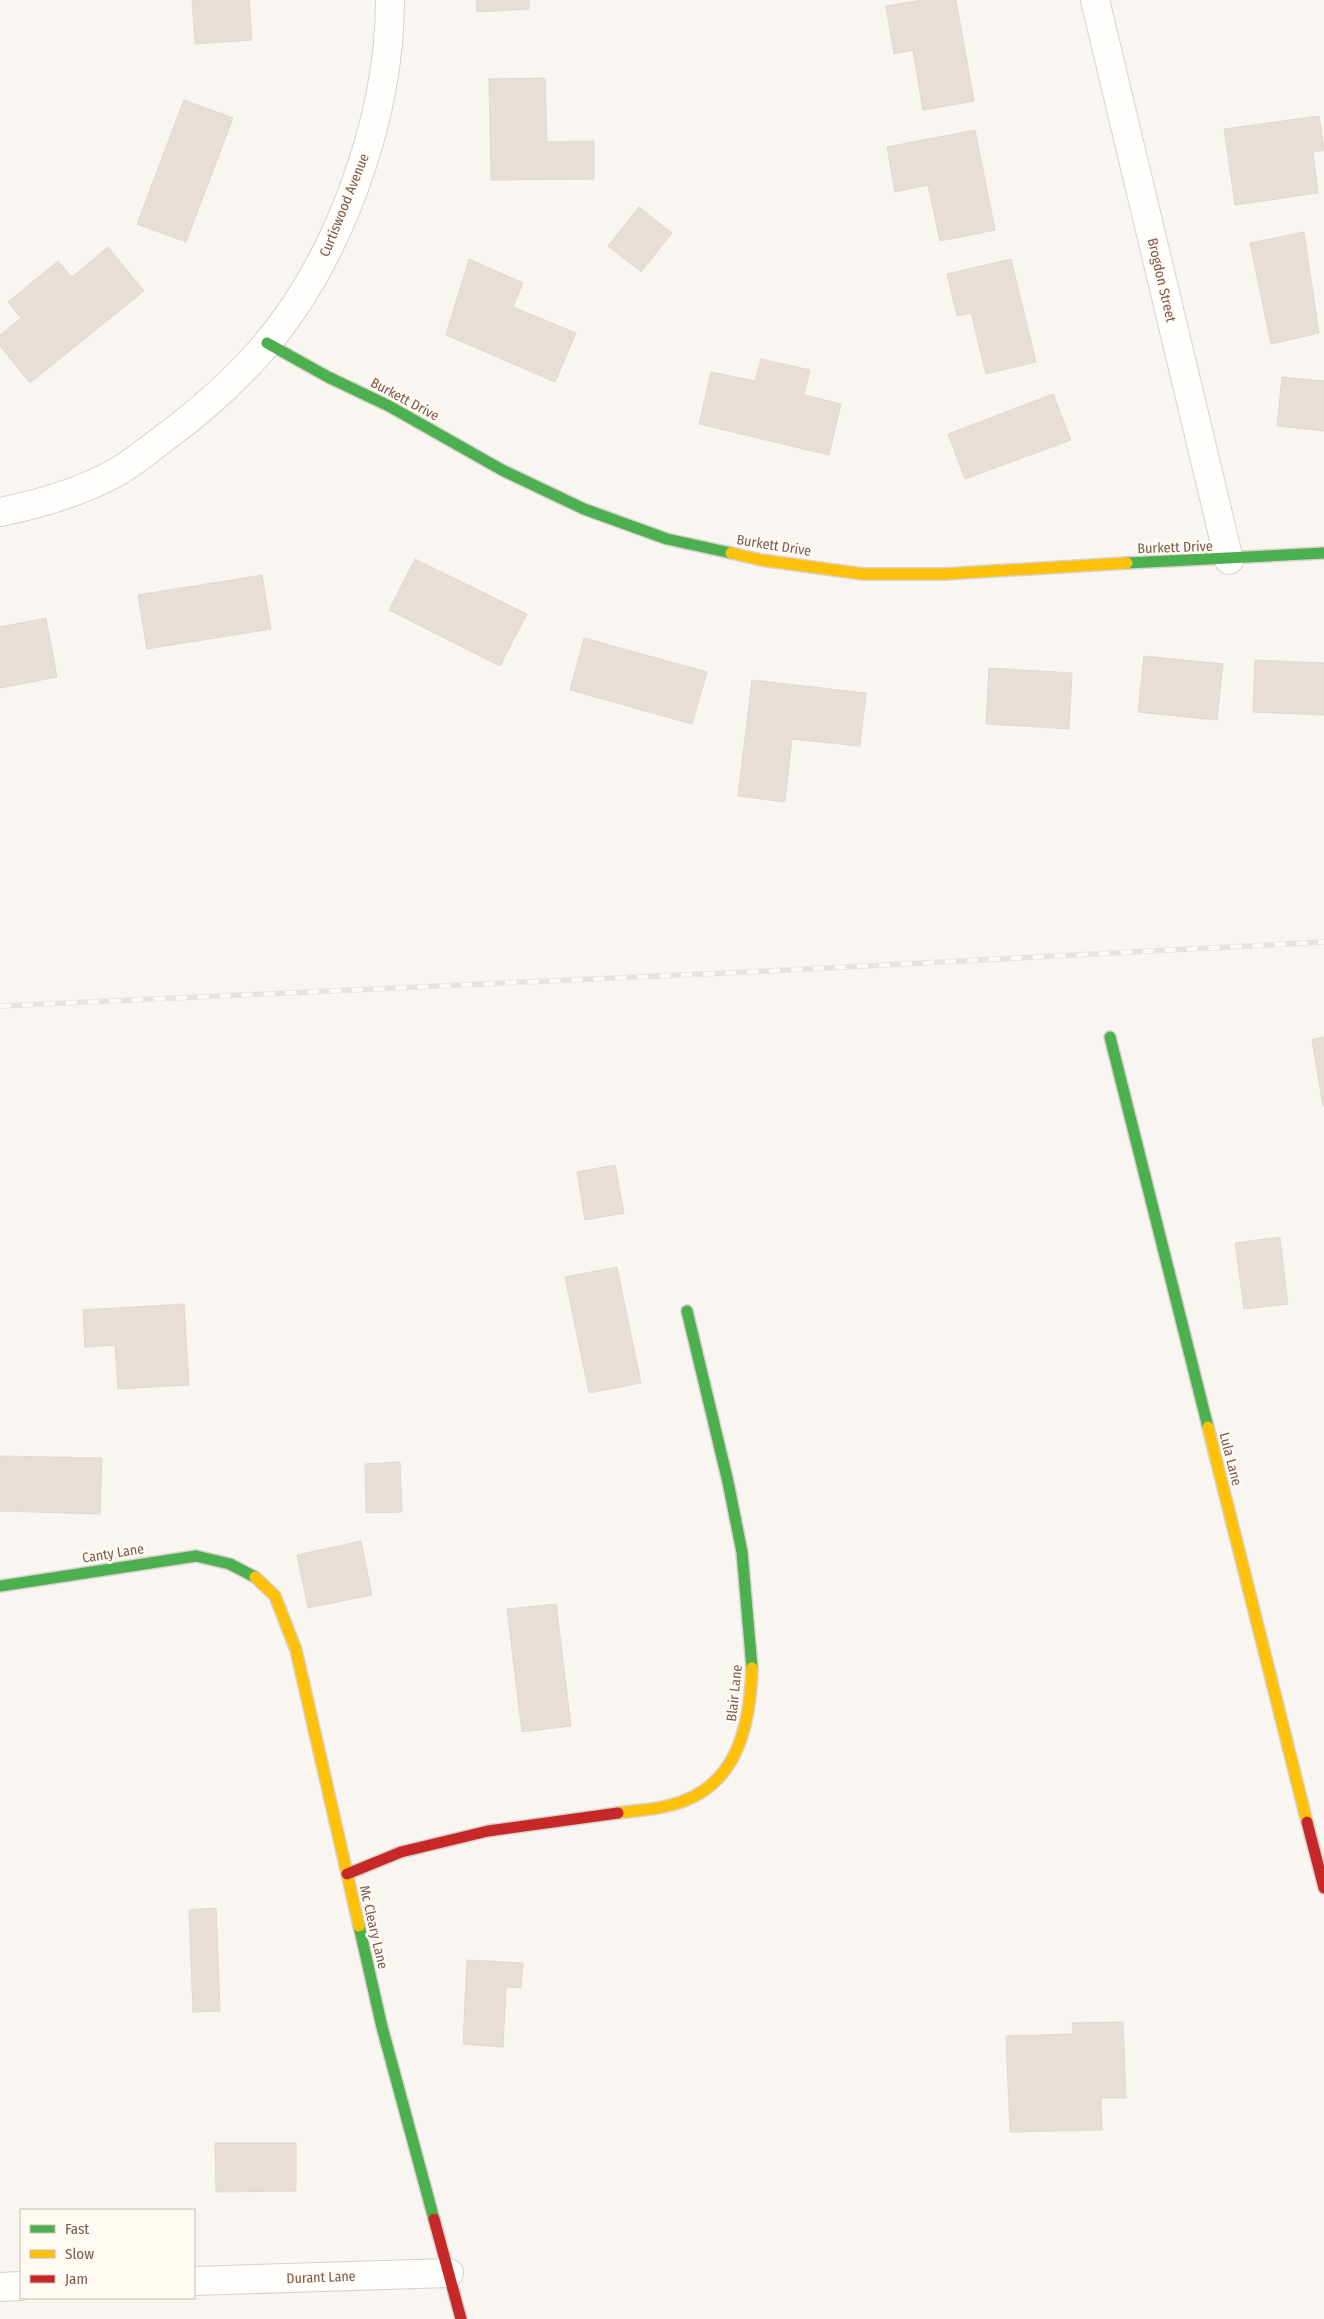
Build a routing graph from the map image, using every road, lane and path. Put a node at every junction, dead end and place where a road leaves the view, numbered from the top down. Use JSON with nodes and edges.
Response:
{"nodes":[{"id":1,"x":390,"y":0,"type":"edge"},
{"id":2,"x":1096,"y":0,"type":"edge"},
{"id":3,"x":267,"y":343,"type":"junction"},
{"id":4,"x":0,"y":512,"type":"edge"},
{"id":5,"x":1324,"y":554,"type":"edge"},
{"id":6,"x":1230,"y":560,"type":"junction"},
{"id":7,"x":1110,"y":1037,"type":"dead end"},
{"id":8,"x":687,"y":1311,"type":"dead end"},
{"id":9,"x":230,"y":1564,"type":"joint"},
{"id":10,"x":0,"y":1586,"type":"edge"},
{"id":11,"x":347,"y":1874,"type":"junction"},
{"id":12,"x":1324,"y":1888,"type":"edge"},
{"id":13,"x":448,"y":2273,"type":"junction"},
{"id":14,"x":195,"y":2281,"type":"edge"},
{"id":15,"x":20,"y":2286,"type":"edge"},
{"id":16,"x":0,"y":2287,"type":"edge"},
{"id":17,"x":461,"y":2319,"type":"edge"}],
"edges":[{"from":1,"to":3,"type":"street","name":"Curtiswood Avenue"},
{"from":2,"to":6,"type":"street","name":"Brogdon Street"},
{"from":3,"to":4,"type":"street","name":"Curtiswood Avenue"},
{"from":3,"to":6,"type":"street","name":"Burkett Drive"},
{"from":5,"to":6,"type":"street","name":"Burkett Drive"},
{"from":7,"to":12,"type":"street","name":"Lula Lane"},
{"from":8,"to":11,"type":"street","name":"Blair Lane"},
{"from":9,"to":10,"type":"street","name":"Canty Lane"},
{"from":9,"to":11,"type":"street","name":"Mc Cleary Lane"},
{"from":11,"to":13,"type":"street","name":"Mc Cleary Lane"},
{"from":13,"to":14,"type":"street","name":"Durant Lane"},
{"from":13,"to":17,"type":"street","name":"Mc Cleary Lane"},
{"from":15,"to":16,"type":"street"}]}
